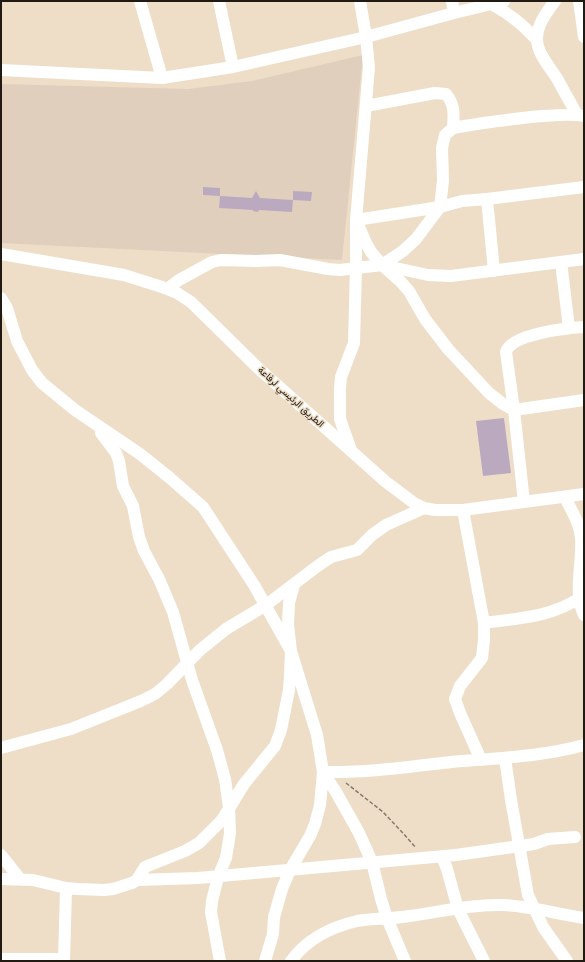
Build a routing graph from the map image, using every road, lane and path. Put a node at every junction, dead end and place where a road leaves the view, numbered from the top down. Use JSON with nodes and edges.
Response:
{"nodes":[{"id":1,"x":140,"y":1,"type":"edge"},
{"id":2,"x":219,"y":1,"type":"edge"},
{"id":3,"x":360,"y":1,"type":"edge"},
{"id":4,"x":504,"y":1,"type":"edge"},
{"id":5,"x":555,"y":1,"type":"edge"},
{"id":6,"x":579,"y":1,"type":"edge"},
{"id":7,"x":491,"y":4,"type":"junction"},
{"id":8,"x":453,"y":7,"type":"edge"},
{"id":9,"x":366,"y":37,"type":"junction"},
{"id":10,"x":584,"y":37,"type":"edge"},
{"id":11,"x":537,"y":40,"type":"junction"},
{"id":12,"x":233,"y":67,"type":"junction"},
{"id":13,"x":1,"y":70,"type":"edge"},
{"id":14,"x":162,"y":78,"type":"junction"},
{"id":15,"x":366,"y":106,"type":"junction"},
{"id":16,"x":581,"y":116,"type":"edge"},
{"id":17,"x":453,"y":128,"type":"junction"},
{"id":18,"x":584,"y":187,"type":"edge"},
{"id":19,"x":487,"y":199,"type":"junction"},
{"id":20,"x":440,"y":207,"type":"junction"},
{"id":21,"x":356,"y":220,"type":"junction"},
{"id":22,"x":1,"y":254,"type":"edge"},
{"id":23,"x":584,"y":259,"type":"edge"},
{"id":24,"x":561,"y":262,"type":"junction"},
{"id":25,"x":382,"y":265,"type":"junction"},
{"id":26,"x":356,"y":267,"type":"junction"},
{"id":27,"x":494,"y":271,"type":"junction"},
{"id":28,"x":167,"y":289,"type":"junction"},
{"id":29,"x":1,"y":298,"type":"edge"},
{"id":30,"x":584,"y":327,"type":"edge"},
{"id":31,"x":569,"y":328,"type":"junction"},
{"id":32,"x":584,"y":400,"type":"edge"},
{"id":33,"x":514,"y":410,"type":"junction"},
{"id":34,"x":94,"y":423,"type":"junction"},
{"id":35,"x":351,"y":452,"type":"junction"},
{"id":36,"x":584,"y":494,"type":"edge"},
{"id":37,"x":565,"y":497,"type":"junction"},
{"id":38,"x":524,"y":502,"type":"junction"},
{"id":39,"x":424,"y":508,"type":"junction"},
{"id":40,"x":463,"y":510,"type":"junction"},
{"id":41,"x":294,"y":585,"type":"junction"},
{"id":42,"x":580,"y":598,"type":"junction"},
{"id":43,"x":266,"y":605,"type":"junction"},
{"id":44,"x":584,"y":615,"type":"edge"},
{"id":45,"x":484,"y":623,"type":"junction"},
{"id":46,"x":291,"y":651,"type":"junction"},
{"id":47,"x":187,"y":663,"type":"junction"},
{"id":48,"x":584,"y":745,"type":"edge"},
{"id":49,"x":1,"y":748,"type":"edge"},
{"id":50,"x":505,"y":758,"type":"junction"},
{"id":51,"x":481,"y":760,"type":"junction"},
{"id":52,"x":329,"y":772,"type":"junction"},
{"id":53,"x":229,"y":808,"type":"junction"},
{"id":54,"x":575,"y":837,"type":"dead end"},
{"id":55,"x":520,"y":846,"type":"junction"},
{"id":56,"x":1,"y":855,"type":"edge"},
{"id":57,"x":442,"y":856,"type":"junction"},
{"id":58,"x":424,"y":858,"type":"junction"},
{"id":59,"x":372,"y":862,"type":"junction"},
{"id":60,"x":290,"y":870,"type":"junction"},
{"id":61,"x":218,"y":876,"type":"junction"},
{"id":62,"x":1,"y":879,"type":"edge"},
{"id":63,"x":20,"y":879,"type":"junction"},
{"id":64,"x":137,"y":880,"type":"junction"},
{"id":65,"x":66,"y":888,"type":"junction"},
{"id":66,"x":458,"y":909,"type":"junction"},
{"id":67,"x":534,"y":909,"type":"junction"},
{"id":68,"x":387,"y":918,"type":"junction"},
{"id":69,"x":584,"y":918,"type":"edge"},
{"id":70,"x":1,"y":960,"type":"edge"},
{"id":71,"x":64,"y":960,"type":"edge"},
{"id":72,"x":220,"y":961,"type":"edge"},
{"id":73,"x":265,"y":961,"type":"edge"},
{"id":74,"x":291,"y":961,"type":"edge"},
{"id":75,"x":405,"y":961,"type":"edge"},
{"id":76,"x":484,"y":961,"type":"edge"},
{"id":77,"x":567,"y":961,"type":"edge"}],
"edges":[{"from":1,"to":14,"type":"street"},
{"from":2,"to":12,"type":"street"},
{"from":3,"to":9,"type":"street"},
{"from":4,"to":7,"type":"street"},
{"from":5,"to":11,"type":"street"},
{"from":6,"to":10,"type":"street"},
{"from":7,"to":8,"type":"street"},
{"from":7,"to":11,"type":"street"},
{"from":8,"to":9,"type":"street"},
{"from":9,"to":12,"type":"street"},
{"from":9,"to":15,"type":"street"},
{"from":11,"to":16,"type":"street"},
{"from":12,"to":14,"type":"street"},
{"from":13,"to":14,"type":"street"},
{"from":15,"to":17,"type":"street"},
{"from":15,"to":21,"type":"street"},
{"from":16,"to":17,"type":"street"},
{"from":17,"to":20,"type":"street"},
{"from":18,"to":19,"type":"street"},
{"from":19,"to":20,"type":"street"},
{"from":19,"to":27,"type":"street"},
{"from":20,"to":21,"type":"street"},
{"from":20,"to":25,"type":"street"},
{"from":21,"to":25,"type":"street"},
{"from":21,"to":26,"type":"street"},
{"from":22,"to":28,"type":"street","name":"الطريق الرئيسي لرفاعة"},
{"from":23,"to":24,"type":"street"},
{"from":24,"to":27,"type":"street"},
{"from":24,"to":31,"type":"street"},
{"from":25,"to":26,"type":"street"},
{"from":25,"to":27,"type":"street"},
{"from":25,"to":33,"type":"street"},
{"from":26,"to":28,"type":"street"},
{"from":26,"to":35,"type":"street"},
{"from":28,"to":35,"type":"street","name":"الطريق الرئيسي لرفاعة"},
{"from":29,"to":34,"type":"street"},
{"from":30,"to":31,"type":"street"},
{"from":31,"to":33,"type":"street"},
{"from":32,"to":33,"type":"street"},
{"from":33,"to":38,"type":"street"},
{"from":34,"to":43,"type":"street"},
{"from":34,"to":47,"type":"street"},
{"from":35,"to":39,"type":"street","name":"الطريق الرئيسي لرفاعة"},
{"from":36,"to":37,"type":"street","name":"الطريق الرئيسي لرفاعة"},
{"from":37,"to":38,"type":"street","name":"الطريق الرئيسي لرفاعة"},
{"from":37,"to":42,"type":"street"},
{"from":38,"to":40,"type":"street","name":"الطريق الرئيسي لرفاعة"},
{"from":39,"to":40,"type":"street","name":"الطريق الرئيسي لرفاعة"},
{"from":39,"to":41,"type":"street"},
{"from":40,"to":45,"type":"street"},
{"from":41,"to":43,"type":"street"},
{"from":41,"to":46,"type":"street"},
{"from":42,"to":44,"type":"street"},
{"from":42,"to":45,"type":"street"},
{"from":43,"to":46,"type":"street"},
{"from":43,"to":47,"type":"street"},
{"from":45,"to":51,"type":"street"},
{"from":46,"to":52,"type":"street"},
{"from":46,"to":53,"type":"street"},
{"from":47,"to":49,"type":"street"},
{"from":47,"to":53,"type":"street"},
{"from":48,"to":50,"type":"street"},
{"from":50,"to":51,"type":"street"},
{"from":50,"to":55,"type":"street"},
{"from":51,"to":52,"type":"street"},
{"from":52,"to":58,"type":"path"},
{"from":52,"to":59,"type":"street"},
{"from":52,"to":60,"type":"street"},
{"from":53,"to":61,"type":"street"},
{"from":53,"to":64,"type":"street"},
{"from":54,"to":55,"type":"street"},
{"from":55,"to":57,"type":"street"},
{"from":55,"to":67,"type":"street"},
{"from":56,"to":63,"type":"street"},
{"from":57,"to":58,"type":"street"},
{"from":57,"to":66,"type":"street"},
{"from":58,"to":59,"type":"street"},
{"from":59,"to":60,"type":"street"},
{"from":59,"to":68,"type":"street"},
{"from":60,"to":61,"type":"street"},
{"from":60,"to":73,"type":"street"},
{"from":61,"to":64,"type":"street"},
{"from":61,"to":72,"type":"street"},
{"from":62,"to":63,"type":"street"},
{"from":63,"to":65,"type":"street"},
{"from":64,"to":65,"type":"street"},
{"from":65,"to":71,"type":"street"},
{"from":66,"to":67,"type":"street"},
{"from":66,"to":68,"type":"street"},
{"from":66,"to":76,"type":"street"},
{"from":67,"to":69,"type":"street"},
{"from":67,"to":77,"type":"street"},
{"from":68,"to":74,"type":"street"},
{"from":68,"to":75,"type":"street"},
{"from":70,"to":71,"type":"street"}]}
